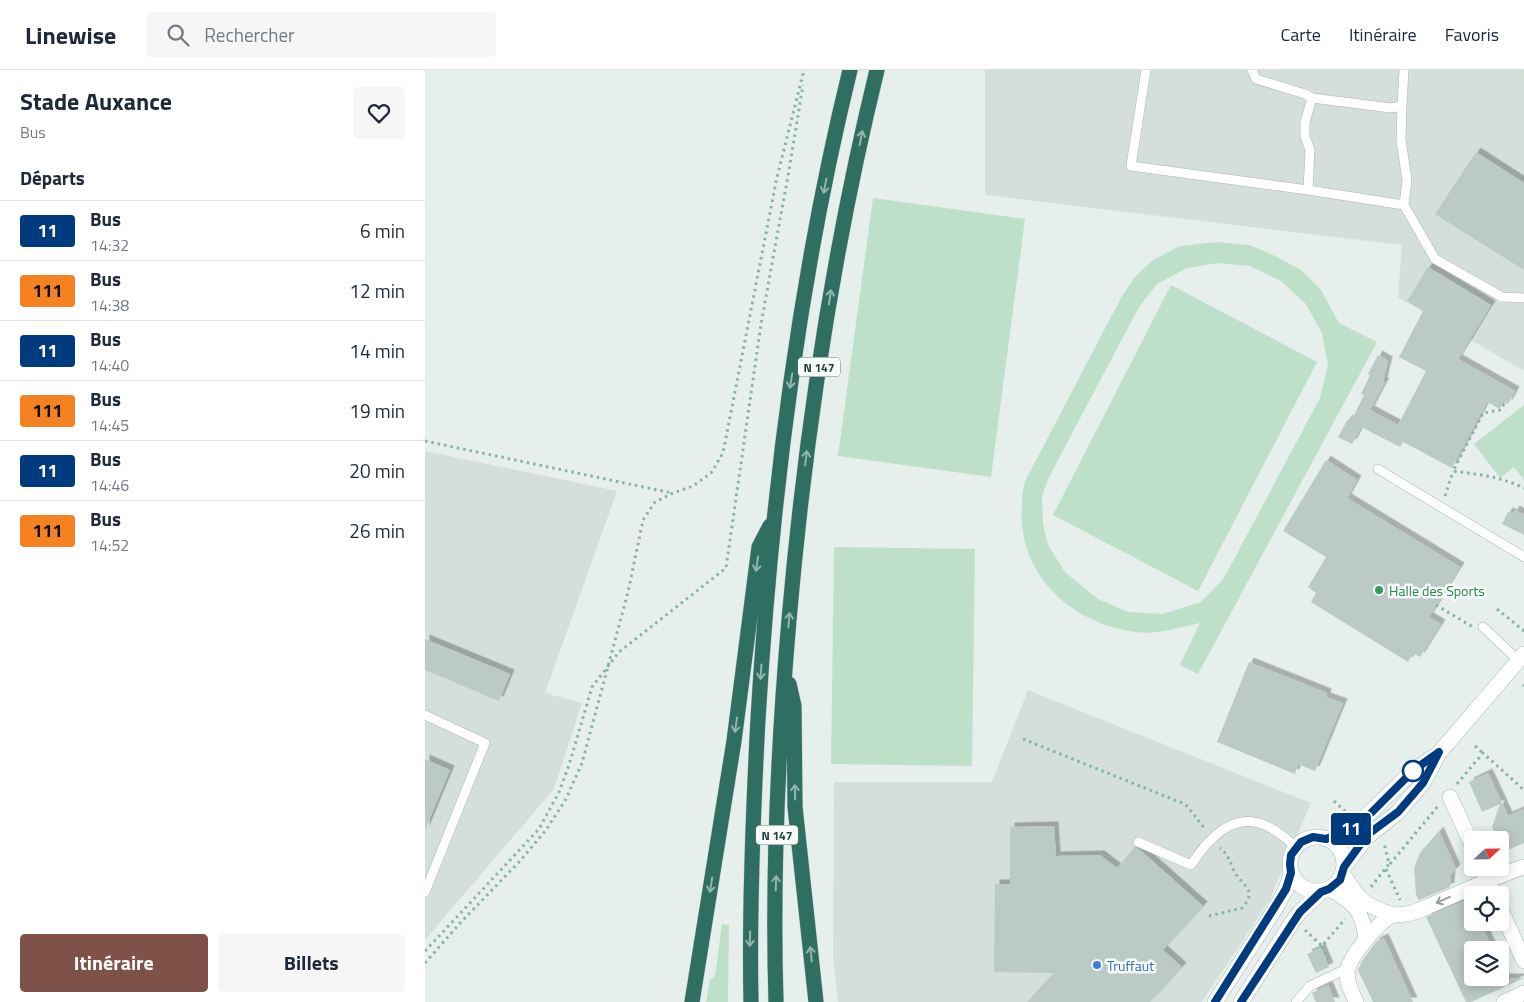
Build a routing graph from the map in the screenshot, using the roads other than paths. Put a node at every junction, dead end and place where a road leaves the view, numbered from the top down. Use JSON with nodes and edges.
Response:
{"nodes":[{"id":1,"x":850,"y":70,"type":"edge"},
{"id":2,"x":877,"y":70,"type":"edge"},
{"id":3,"x":1146,"y":70,"type":"edge"},
{"id":4,"x":1252,"y":70,"type":"edge"},
{"id":5,"x":1404,"y":70,"type":"edge"},
{"id":6,"x":1312,"y":98,"type":"junction"},
{"id":7,"x":1402,"y":106,"type":"junction"},
{"id":8,"x":1308,"y":190,"type":"junction"},
{"id":9,"x":1404,"y":205,"type":"junction"},
{"id":10,"x":1524,"y":298,"type":"edge"},
{"id":11,"x":1378,"y":469,"type":"dead end"},
{"id":12,"x":774,"y":518,"type":"junction"},
{"id":13,"x":1524,"y":558,"type":"edge"},
{"id":14,"x":1481,"y":629,"type":"road end"},
{"id":15,"x":1522,"y":660,"type":"edge"},
{"id":16,"x":785,"y":668,"type":"junction"},
{"id":17,"x":425,"y":715,"type":"edge"},
{"id":18,"x":1439,"y":752,"type":"junction"},
{"id":19,"x":1449,"y":795,"type":"road end"},
{"id":20,"x":1466,"y":831,"type":"edge"},
{"id":21,"x":1326,"y":839,"type":"junction"},
{"id":22,"x":1138,"y":842,"type":"dead end"},
{"id":23,"x":1296,"y":847,"type":"junction"},
{"id":24,"x":1524,"y":868,"type":"edge"},
{"id":25,"x":1509,"y":870,"type":"edge"},
{"id":26,"x":1344,"y":871,"type":"junction"},
{"id":27,"x":1291,"y":873,"type":"junction"},
{"id":28,"x":1481,"y":876,"type":"edge"},
{"id":29,"x":1325,"y":890,"type":"junction"},
{"id":30,"x":425,"y":892,"type":"edge"},
{"id":31,"x":1399,"y":915,"type":"junction"},
{"id":32,"x":1509,"y":928,"type":"edge"},
{"id":33,"x":1366,"y":940,"type":"junction"},
{"id":34,"x":1524,"y":961,"type":"edge"},
{"id":35,"x":1341,"y":971,"type":"junction"},
{"id":36,"x":1524,"y":993,"type":"edge"},
{"id":37,"x":692,"y":1002,"type":"edge"},
{"id":38,"x":751,"y":1002,"type":"edge"},
{"id":39,"x":776,"y":1002,"type":"edge"},
{"id":40,"x":816,"y":1002,"type":"edge"},
{"id":41,"x":1215,"y":1002,"type":"edge"},
{"id":42,"x":1241,"y":1002,"type":"edge"},
{"id":43,"x":1296,"y":1002,"type":"edge"},
{"id":44,"x":1356,"y":1002,"type":"edge"},
{"id":45,"x":1504,"y":1002,"type":"edge"}],
"edges":[{"from":1,"to":12,"type":"highway","number":"N 147","one_way":true},
{"from":16,"to":2,"type":"highway","number":"N 147","one_way":true},
{"from":3,"to":8,"type":"lane"},
{"from":4,"to":6,"type":"lane"},
{"from":5,"to":7,"type":"lane"},
{"from":6,"to":7,"type":"lane"},
{"from":6,"to":8,"type":"lane"},
{"from":7,"to":9,"type":"lane"},
{"from":8,"to":9,"type":"lane"},
{"from":9,"to":10,"type":"lane"},
{"from":11,"to":13,"type":"lane"},
{"from":12,"to":37,"type":"highway","one_way":true},
{"from":12,"to":38,"type":"highway","number":"N 147","one_way":true},
{"from":14,"to":15,"type":"lane"},
{"from":15,"to":18,"type":"main road"},
{"from":39,"to":16,"type":"highway","number":"N 147","one_way":true},
{"from":40,"to":16,"type":"highway","one_way":true},
{"from":17,"to":30,"type":"lane"},
{"from":18,"to":21,"type":"main road"},
{"from":18,"to":26,"type":"main road"},
{"from":19,"to":20,"type":"main road"},
{"from":21,"to":23,"type":"main road"},
{"from":21,"to":26,"type":"main road"},
{"from":22,"to":23,"type":"lane"},
{"from":23,"to":27,"type":"main road"},
{"from":24,"to":25,"type":"main road"},
{"from":26,"to":29,"type":"main road"},
{"from":26,"to":31,"type":"main road"},
{"from":27,"to":29,"type":"main road"},
{"from":27,"to":41,"type":"main road"},
{"from":28,"to":31,"type":"main road","one_way":true},
{"from":29,"to":33,"type":"main road"},
{"from":29,"to":42,"type":"main road"},
{"from":31,"to":33,"type":"main road"},
{"from":32,"to":34,"type":"main road"},
{"from":33,"to":35,"type":"main road"},
{"from":35,"to":43,"type":"lane"},
{"from":35,"to":44,"type":"main road"},
{"from":36,"to":45,"type":"main road"}]}
